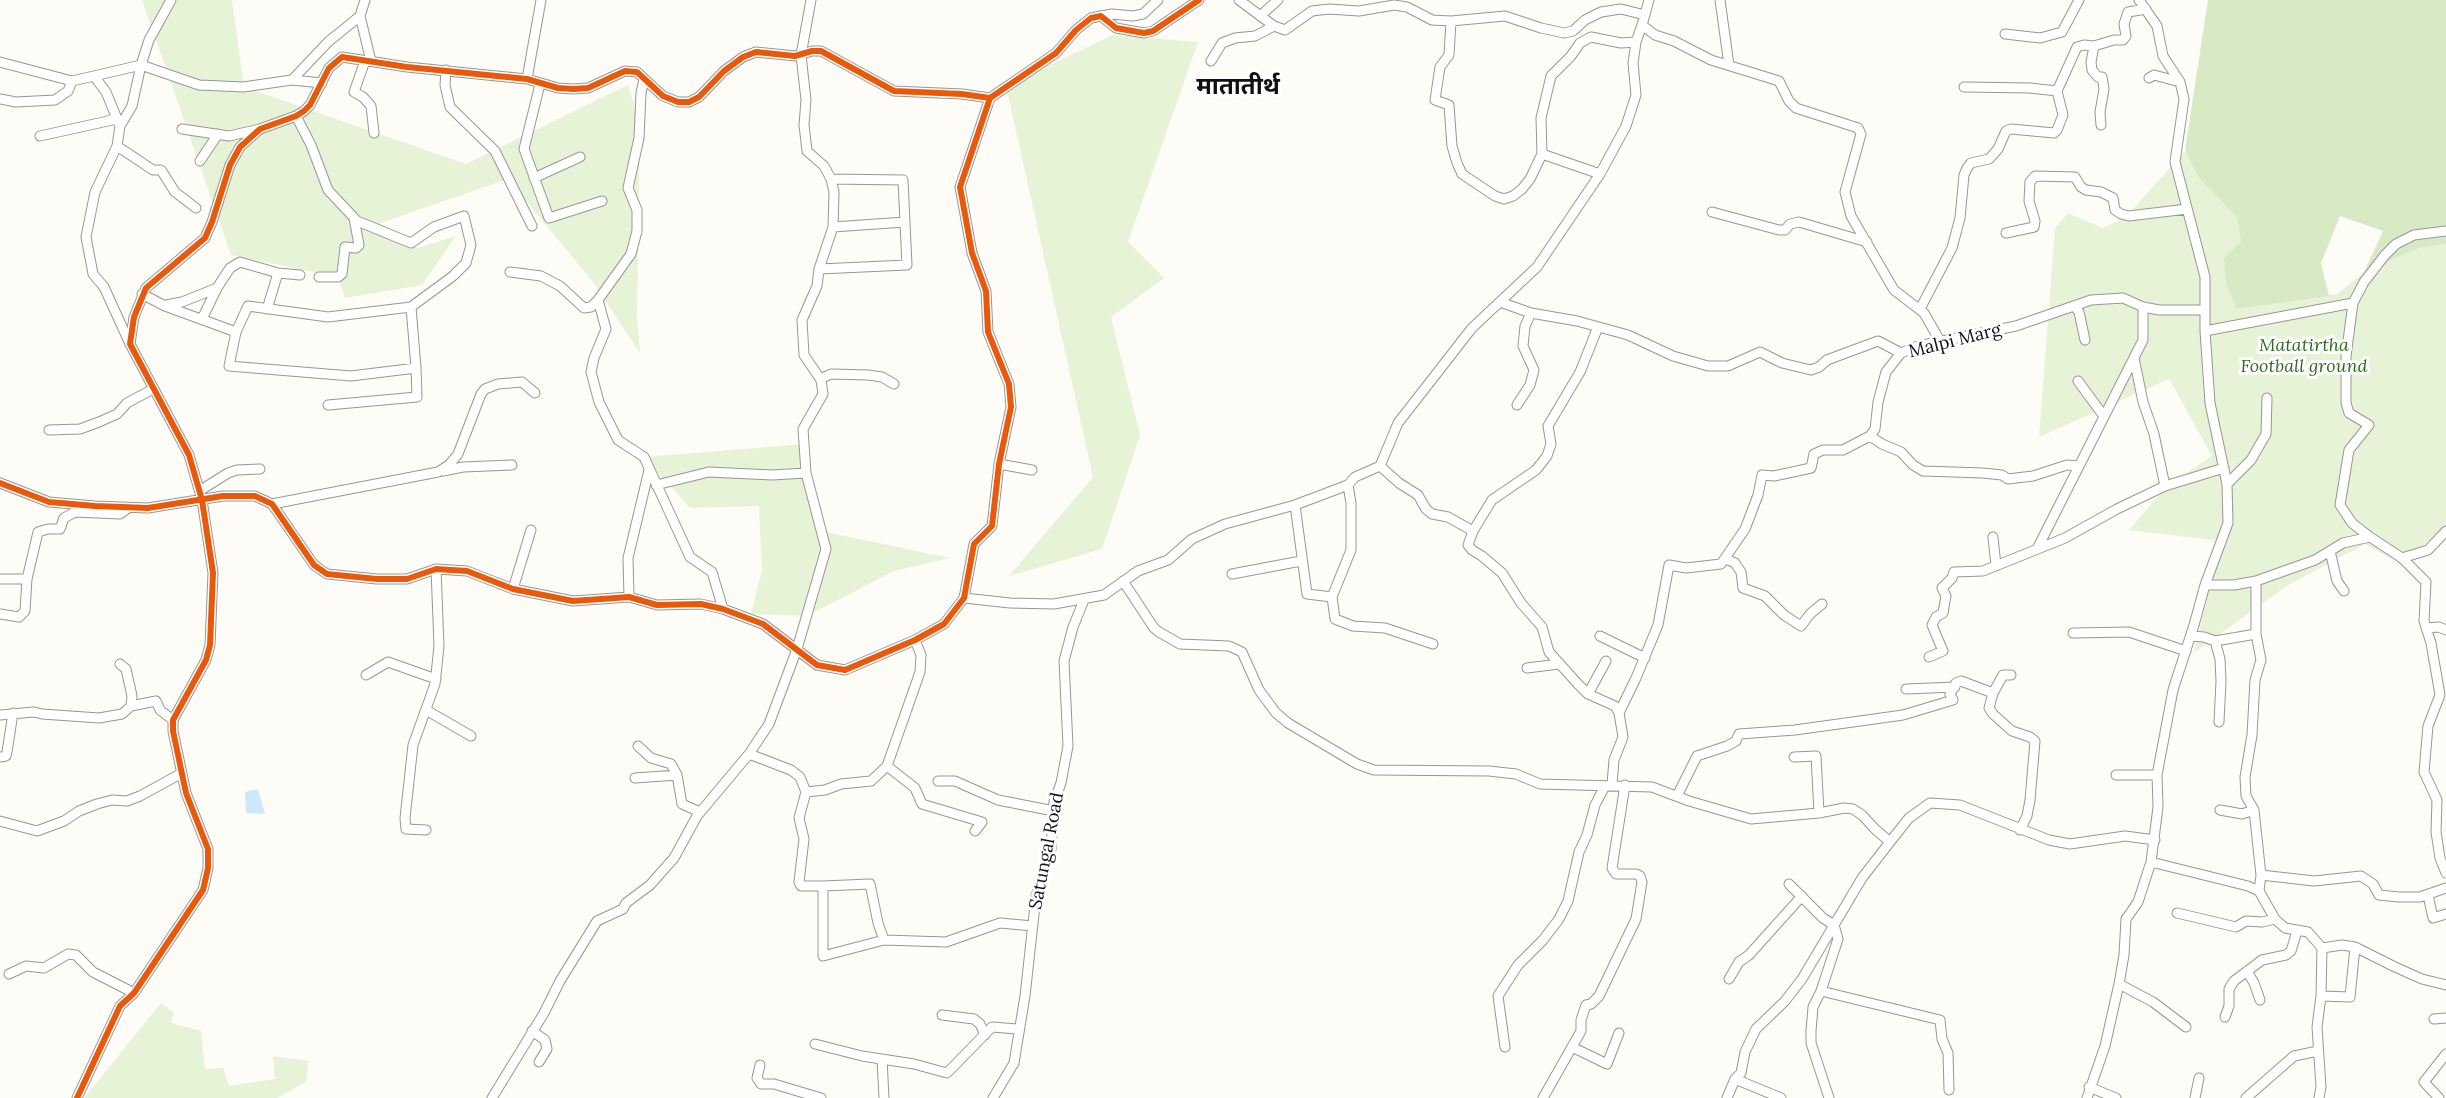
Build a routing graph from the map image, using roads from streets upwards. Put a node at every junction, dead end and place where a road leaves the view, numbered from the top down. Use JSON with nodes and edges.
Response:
{"nodes":[{"id":1,"x":171,"y":0,"type":"edge"},
{"id":2,"x":364,"y":0,"type":"edge"},
{"id":3,"x":541,"y":0,"type":"edge"},
{"id":4,"x":811,"y":0,"type":"edge"},
{"id":5,"x":1158,"y":0,"type":"edge"},
{"id":6,"x":1199,"y":0,"type":"edge"},
{"id":7,"x":1239,"y":0,"type":"edge"},
{"id":8,"x":1278,"y":0,"type":"edge"},
{"id":9,"x":1649,"y":0,"type":"edge"},
{"id":10,"x":1720,"y":0,"type":"edge"},
{"id":11,"x":2079,"y":0,"type":"edge"},
{"id":12,"x":2139,"y":0,"type":"edge"},
{"id":13,"x":2146,"y":9,"type":"junction"},
{"id":14,"x":1645,"y":15,"type":"junction"},
{"id":15,"x":360,"y":16,"type":"junction"},
{"id":16,"x":1101,"y":16,"type":"junction"},
{"id":17,"x":1260,"y":16,"type":"junction"},
{"id":18,"x":1451,"y":21,"type":"junction"},
{"id":19,"x":1642,"y":25,"type":"junction"},
{"id":20,"x":1274,"y":26,"type":"junction"},
{"id":21,"x":2005,"y":34,"type":"dead end"},
{"id":22,"x":1636,"y":42,"type":"junction"},
{"id":23,"x":2094,"y":46,"type":"junction"},
{"id":24,"x":801,"y":55,"type":"junction"},
{"id":25,"x":368,"y":61,"type":"junction"},
{"id":26,"x":1212,"y":61,"type":"dead end"},
{"id":27,"x":0,"y":62,"type":"edge"},
{"id":28,"x":141,"y":65,"type":"junction"},
{"id":29,"x":1729,"y":65,"type":"junction"},
{"id":30,"x":446,"y":70,"type":"junction"},
{"id":31,"x":94,"y":76,"type":"junction"},
{"id":32,"x":2149,"y":78,"type":"dead end"},
{"id":33,"x":527,"y":79,"type":"junction"},
{"id":34,"x":644,"y":79,"type":"junction"},
{"id":35,"x":292,"y":80,"type":"junction"},
{"id":36,"x":72,"y":81,"type":"junction"},
{"id":37,"x":322,"y":82,"type":"junction"},
{"id":38,"x":2180,"y":82,"type":"junction"},
{"id":39,"x":540,"y":84,"type":"junction"},
{"id":40,"x":1964,"y":87,"type":"dead end"},
{"id":41,"x":2057,"y":91,"type":"junction"},
{"id":42,"x":990,"y":98,"type":"junction"},
{"id":43,"x":0,"y":99,"type":"edge"},
{"id":44,"x":296,"y":116,"type":"junction"},
{"id":45,"x":118,"y":122,"type":"junction"},
{"id":46,"x":2101,"y":125,"type":"dead end"},
{"id":47,"x":182,"y":129,"type":"dead end"},
{"id":48,"x":260,"y":129,"type":"junction"},
{"id":49,"x":374,"y":133,"type":"dead end"},
{"id":50,"x":218,"y":135,"type":"junction"},
{"id":51,"x":40,"y":136,"type":"dead end"},
{"id":52,"x":117,"y":146,"type":"junction"},
{"id":53,"x":1542,"y":154,"type":"junction"},
{"id":54,"x":580,"y":157,"type":"dead end"},
{"id":55,"x":200,"y":161,"type":"dead end"},
{"id":56,"x":1600,"y":174,"type":"junction"},
{"id":57,"x":534,"y":178,"type":"junction"},
{"id":58,"x":831,"y":179,"type":"junction"},
{"id":59,"x":602,"y":201,"type":"dead end"},
{"id":60,"x":196,"y":208,"type":"dead end"},
{"id":61,"x":2187,"y":209,"type":"junction"},
{"id":62,"x":1712,"y":212,"type":"dead end"},
{"id":63,"x":354,"y":218,"type":"junction"},
{"id":64,"x":549,"y":218,"type":"junction"},
{"id":65,"x":905,"y":222,"type":"junction"},
{"id":66,"x":833,"y":227,"type":"junction"},
{"id":67,"x":2446,"y":231,"type":"edge"},
{"id":68,"x":2006,"y":233,"type":"dead end"},
{"id":69,"x":1867,"y":242,"type":"junction"},
{"id":70,"x":819,"y":269,"type":"junction"},
{"id":71,"x":510,"y":272,"type":"dead end"},
{"id":72,"x":278,"y":273,"type":"junction"},
{"id":73,"x":300,"y":275,"type":"dead end"},
{"id":74,"x":320,"y":277,"type":"dead end"},
{"id":75,"x":217,"y":288,"type":"junction"},
{"id":76,"x":142,"y":294,"type":"junction"},
{"id":77,"x":598,"y":300,"type":"junction"},
{"id":78,"x":1500,"y":302,"type":"junction"},
{"id":79,"x":2354,"y":303,"type":"junction"},
{"id":80,"x":165,"y":306,"type":"junction"},
{"id":81,"x":411,"y":307,"type":"junction"},
{"id":82,"x":2075,"y":307,"type":"junction"},
{"id":83,"x":2143,"y":307,"type":"junction"},
{"id":84,"x":267,"y":309,"type":"junction"},
{"id":85,"x":1920,"y":309,"type":"junction"},
{"id":86,"x":2205,"y":310,"type":"junction"},
{"id":87,"x":1531,"y":313,"type":"junction"},
{"id":88,"x":202,"y":320,"type":"junction"},
{"id":89,"x":1598,"y":327,"type":"junction"},
{"id":90,"x":2205,"y":331,"type":"junction"},
{"id":91,"x":236,"y":332,"type":"junction"},
{"id":92,"x":2085,"y":340,"type":"dead end"},
{"id":93,"x":1940,"y":341,"type":"junction"},
{"id":94,"x":130,"y":344,"type":"junction"},
{"id":95,"x":1901,"y":353,"type":"junction"},
{"id":96,"x":2134,"y":358,"type":"junction"},
{"id":97,"x":416,"y":368,"type":"junction"},
{"id":98,"x":820,"y":379,"type":"junction"},
{"id":99,"x":2078,"y":381,"type":"dead end"},
{"id":100,"x":894,"y":384,"type":"dead end"},
{"id":101,"x":153,"y":389,"type":"junction"},
{"id":102,"x":535,"y":393,"type":"dead end"},
{"id":103,"x":2267,"y":398,"type":"dead end"},
{"id":104,"x":328,"y":405,"type":"dead end"},
{"id":105,"x":1517,"y":405,"type":"dead end"},
{"id":106,"x":2103,"y":415,"type":"junction"},
{"id":107,"x":49,"y":430,"type":"dead end"},
{"id":108,"x":1870,"y":436,"type":"junction"},
{"id":109,"x":999,"y":464,"type":"junction"},
{"id":110,"x":512,"y":465,"type":"dead end"},
{"id":111,"x":1380,"y":466,"type":"junction"},
{"id":112,"x":2079,"y":466,"type":"junction"},
{"id":113,"x":2223,"y":468,"type":"junction"},
{"id":114,"x":260,"y":469,"type":"dead end"},
{"id":115,"x":650,"y":470,"type":"junction"},
{"id":116,"x":1032,"y":471,"type":"dead end"},
{"id":117,"x":438,"y":472,"type":"junction"},
{"id":118,"x":806,"y":473,"type":"junction"},
{"id":119,"x":0,"y":483,"type":"edge"},
{"id":120,"x":2227,"y":484,"type":"junction"},
{"id":121,"x":656,"y":485,"type":"junction"},
{"id":122,"x":1348,"y":485,"type":"junction"},
{"id":123,"x":2165,"y":486,"type":"junction"},
{"id":124,"x":202,"y":495,"type":"junction"},
{"id":125,"x":272,"y":504,"type":"junction"},
{"id":126,"x":1295,"y":505,"type":"junction"},
{"id":127,"x":128,"y":508,"type":"junction"},
{"id":128,"x":531,"y":530,"type":"dead end"},
{"id":129,"x":1473,"y":531,"type":"junction"},
{"id":130,"x":2446,"y":531,"type":"edge"},
{"id":131,"x":1993,"y":537,"type":"dead end"},
{"id":132,"x":2370,"y":537,"type":"junction"},
{"id":133,"x":2037,"y":549,"type":"junction"},
{"id":134,"x":2330,"y":551,"type":"junction"},
{"id":135,"x":2402,"y":558,"type":"junction"},
{"id":136,"x":1726,"y":560,"type":"junction"},
{"id":137,"x":1301,"y":561,"type":"junction"},
{"id":138,"x":1996,"y":566,"type":"junction"},
{"id":139,"x":436,"y":569,"type":"junction"},
{"id":140,"x":1232,"y":574,"type":"dead end"},
{"id":141,"x":0,"y":579,"type":"edge"},
{"id":142,"x":27,"y":579,"type":"junction"},
{"id":143,"x":1123,"y":581,"type":"junction"},
{"id":144,"x":2256,"y":581,"type":"junction"},
{"id":145,"x":2205,"y":585,"type":"junction"},
{"id":146,"x":513,"y":589,"type":"junction"},
{"id":147,"x":2344,"y":591,"type":"dead end"},
{"id":148,"x":629,"y":597,"type":"junction"},
{"id":149,"x":1332,"y":597,"type":"junction"},
{"id":150,"x":964,"y":598,"type":"junction"},
{"id":151,"x":1084,"y":600,"type":"junction"},
{"id":152,"x":1822,"y":604,"type":"dead end"},
{"id":153,"x":723,"y":609,"type":"junction"},
{"id":154,"x":0,"y":614,"type":"edge"},
{"id":155,"x":2426,"y":628,"type":"junction"},
{"id":156,"x":2446,"y":630,"type":"edge"},
{"id":157,"x":2073,"y":633,"type":"dead end"},
{"id":158,"x":2256,"y":634,"type":"junction"},
{"id":159,"x":1600,"y":636,"type":"dead end"},
{"id":160,"x":2191,"y":636,"type":"junction"},
{"id":161,"x":915,"y":640,"type":"junction"},
{"id":162,"x":2215,"y":641,"type":"junction"},
{"id":163,"x":1433,"y":644,"type":"dead end"},
{"id":164,"x":797,"y":649,"type":"junction"},
{"id":165,"x":2186,"y":651,"type":"junction"},
{"id":166,"x":1929,"y":657,"type":"dead end"},
{"id":167,"x":1645,"y":658,"type":"junction"},
{"id":168,"x":1606,"y":661,"type":"dead end"},
{"id":169,"x":120,"y":664,"type":"dead end"},
{"id":170,"x":1559,"y":664,"type":"junction"},
{"id":171,"x":1527,"y":668,"type":"dead end"},
{"id":172,"x":366,"y":675,"type":"dead end"},
{"id":173,"x":2011,"y":675,"type":"dead end"},
{"id":174,"x":436,"y":679,"type":"junction"},
{"id":175,"x":1955,"y":687,"type":"junction"},
{"id":176,"x":1906,"y":689,"type":"dead end"},
{"id":177,"x":1993,"y":693,"type":"junction"},
{"id":178,"x":1588,"y":694,"type":"junction"},
{"id":179,"x":131,"y":705,"type":"junction"},
{"id":180,"x":426,"y":710,"type":"junction"},
{"id":181,"x":13,"y":713,"type":"junction"},
{"id":182,"x":1619,"y":713,"type":"junction"},
{"id":183,"x":0,"y":715,"type":"edge"},
{"id":184,"x":173,"y":720,"type":"junction"},
{"id":185,"x":2219,"y":722,"type":"dead end"},
{"id":186,"x":471,"y":736,"type":"dead end"},
{"id":187,"x":638,"y":746,"type":"dead end"},
{"id":188,"x":750,"y":754,"type":"junction"},
{"id":189,"x":0,"y":757,"type":"edge"},
{"id":190,"x":1794,"y":757,"type":"dead end"},
{"id":191,"x":887,"y":766,"type":"junction"},
{"id":192,"x":182,"y":773,"type":"junction"},
{"id":193,"x":2116,"y":775,"type":"dead end"},
{"id":194,"x":2157,"y":775,"type":"junction"},
{"id":195,"x":677,"y":776,"type":"junction"},
{"id":196,"x":635,"y":778,"type":"dead end"},
{"id":197,"x":938,"y":781,"type":"dead end"},
{"id":198,"x":1608,"y":785,"type":"junction"},
{"id":199,"x":1625,"y":785,"type":"junction"},
{"id":200,"x":806,"y":792,"type":"junction"},
{"id":201,"x":1677,"y":796,"type":"junction"},
{"id":202,"x":2220,"y":810,"type":"dead end"},
{"id":203,"x":2254,"y":810,"type":"junction"},
{"id":204,"x":1054,"y":811,"type":"junction"},
{"id":205,"x":700,"y":812,"type":"junction"},
{"id":206,"x":1819,"y":813,"type":"junction"},
{"id":207,"x":0,"y":821,"type":"edge"},
{"id":208,"x":426,"y":830,"type":"dead end"},
{"id":209,"x":2020,"y":830,"type":"junction"},
{"id":210,"x":975,"y":831,"type":"dead end"},
{"id":211,"x":2155,"y":840,"type":"junction"},
{"id":212,"x":1890,"y":842,"type":"junction"},
{"id":213,"x":2151,"y":862,"type":"junction"},
{"id":214,"x":2446,"y":873,"type":"edge"},
{"id":215,"x":2261,"y":875,"type":"junction"},
{"id":216,"x":1789,"y":884,"type":"dead end"},
{"id":217,"x":823,"y":886,"type":"junction"},
{"id":218,"x":2446,"y":888,"type":"edge"},
{"id":219,"x":2259,"y":891,"type":"junction"},
{"id":220,"x":2428,"y":895,"type":"junction"},
{"id":221,"x":1802,"y":896,"type":"junction"},
{"id":222,"x":2177,"y":913,"type":"dead end"},
{"id":223,"x":2446,"y":914,"type":"edge"},
{"id":224,"x":2275,"y":919,"type":"junction"},
{"id":225,"x":1834,"y":925,"type":"junction"},
{"id":226,"x":1033,"y":926,"type":"junction"},
{"id":227,"x":2297,"y":931,"type":"junction"},
{"id":228,"x":884,"y":940,"type":"junction"},
{"id":229,"x":2355,"y":947,"type":"junction"},
{"id":230,"x":2322,"y":948,"type":"junction"},
{"id":231,"x":2247,"y":971,"type":"junction"},
{"id":232,"x":9,"y":974,"type":"dead end"},
{"id":233,"x":1729,"y":979,"type":"dead end"},
{"id":234,"x":2119,"y":984,"type":"junction"},
{"id":235,"x":2446,"y":985,"type":"edge"},
{"id":236,"x":1821,"y":991,"type":"junction"},
{"id":237,"x":134,"y":993,"type":"junction"},
{"id":238,"x":2321,"y":996,"type":"junction"},
{"id":239,"x":2260,"y":1000,"type":"dead end"},
{"id":240,"x":942,"y":1015,"type":"dead end"},
{"id":241,"x":2225,"y":1017,"type":"dead end"},
{"id":242,"x":2446,"y":1018,"type":"edge"},
{"id":243,"x":2434,"y":1019,"type":"dead end"},
{"id":244,"x":2186,"y":1027,"type":"dead end"},
{"id":245,"x":1017,"y":1029,"type":"junction"},
{"id":246,"x":532,"y":1031,"type":"junction"},
{"id":247,"x":1619,"y":1033,"type":"dead end"},
{"id":248,"x":985,"y":1035,"type":"junction"},
{"id":249,"x":815,"y":1044,"type":"dead end"},
{"id":250,"x":1505,"y":1047,"type":"dead end"},
{"id":251,"x":1572,"y":1047,"type":"junction"},
{"id":252,"x":2318,"y":1051,"type":"junction"},
{"id":253,"x":2446,"y":1054,"type":"edge"},
{"id":254,"x":882,"y":1059,"type":"junction"},
{"id":255,"x":539,"y":1062,"type":"dead end"},
{"id":256,"x":760,"y":1065,"type":"dead end"},
{"id":257,"x":2199,"y":1078,"type":"dead end"},
{"id":258,"x":1735,"y":1079,"type":"junction"},
{"id":259,"x":2089,"y":1087,"type":"junction"},
{"id":260,"x":1949,"y":1090,"type":"dead end"},
{"id":261,"x":77,"y":1098,"type":"edge"},
{"id":262,"x":492,"y":1098,"type":"edge"},
{"id":263,"x":821,"y":1098,"type":"edge"},
{"id":264,"x":884,"y":1098,"type":"edge"},
{"id":265,"x":993,"y":1098,"type":"edge"},
{"id":266,"x":1543,"y":1098,"type":"edge"},
{"id":267,"x":1727,"y":1098,"type":"edge"},
{"id":268,"x":1781,"y":1098,"type":"edge"},
{"id":269,"x":1829,"y":1098,"type":"edge"},
{"id":270,"x":2087,"y":1098,"type":"edge"},
{"id":271,"x":2116,"y":1098,"type":"edge"},
{"id":272,"x":2195,"y":1098,"type":"edge"},
{"id":273,"x":2246,"y":1098,"type":"edge"},
{"id":274,"x":2319,"y":1098,"type":"edge"},
{"id":275,"x":2439,"y":1098,"type":"edge"}],
"edges":[{"from":1,"to":28,"type":"street"},
{"from":2,"to":15,"type":"street"},
{"from":3,"to":33,"type":"street"},
{"from":4,"to":24,"type":"street"},
{"from":5,"to":16,"type":"street"},
{"from":6,"to":16,"type":"street"},
{"from":7,"to":17,"type":"street"},
{"from":8,"to":17,"type":"street"},
{"from":9,"to":14,"type":"street"},
{"from":10,"to":29,"type":"street"},
{"from":11,"to":21,"type":"street"},
{"from":12,"to":13,"type":"street"},
{"from":13,"to":23,"type":"street"},
{"from":13,"to":38,"type":"street"},
{"from":14,"to":18,"type":"street"},
{"from":14,"to":19,"type":"street"},
{"from":15,"to":25,"type":"street"},
{"from":15,"to":35,"type":"street"},
{"from":16,"to":42,"type":"street"},
{"from":17,"to":20,"type":"street"},
{"from":18,"to":20,"type":"street"},
{"from":18,"to":53,"type":"street"},
{"from":19,"to":22,"type":"street"},
{"from":19,"to":29,"type":"street"},
{"from":20,"to":26,"type":"street"},
{"from":22,"to":53,"type":"street"},
{"from":22,"to":56,"type":"street"},
{"from":23,"to":41,"type":"street"},
{"from":23,"to":46,"type":"street"},
{"from":24,"to":34,"type":"street"},
{"from":24,"to":42,"type":"street"},
{"from":24,"to":58,"type":"street"},
{"from":25,"to":30,"type":"street"},
{"from":25,"to":37,"type":"street"},
{"from":25,"to":49,"type":"street"},
{"from":27,"to":36,"type":"street"},
{"from":28,"to":31,"type":"street"},
{"from":28,"to":35,"type":"street"},
{"from":28,"to":45,"type":"street"},
{"from":29,"to":69,"type":"street"},
{"from":30,"to":33,"type":"street"},
{"from":30,"to":64,"type":"street"},
{"from":31,"to":36,"type":"street"},
{"from":31,"to":45,"type":"street"},
{"from":32,"to":38,"type":"street"},
{"from":33,"to":39,"type":"street"},
{"from":34,"to":39,"type":"street"},
{"from":34,"to":77,"type":"street"},
{"from":35,"to":37,"type":"street"},
{"from":36,"to":43,"type":"street"},
{"from":37,"to":44,"type":"street"},
{"from":38,"to":61,"type":"street"},
{"from":39,"to":57,"type":"street"},
{"from":40,"to":41,"type":"street"},
{"from":41,"to":85,"type":"street"},
{"from":42,"to":109,"type":"street"},
{"from":44,"to":48,"type":"street"},
{"from":44,"to":63,"type":"street"},
{"from":45,"to":51,"type":"street"},
{"from":45,"to":52,"type":"street"},
{"from":47,"to":50,"type":"street"},
{"from":48,"to":50,"type":"street"},
{"from":48,"to":76,"type":"street"},
{"from":50,"to":55,"type":"street"},
{"from":52,"to":60,"type":"street"},
{"from":52,"to":94,"type":"street"},
{"from":53,"to":56,"type":"street"},
{"from":54,"to":57,"type":"street"},
{"from":56,"to":78,"type":"street"},
{"from":57,"to":64,"type":"street"},
{"from":58,"to":65,"type":"street"},
{"from":58,"to":66,"type":"street"},
{"from":59,"to":64,"type":"street"},
{"from":61,"to":68,"type":"street"},
{"from":61,"to":86,"type":"street"},
{"from":62,"to":69,"type":"street"},
{"from":63,"to":74,"type":"street"},
{"from":63,"to":81,"type":"street"},
{"from":65,"to":66,"type":"street"},
{"from":65,"to":70,"type":"street"},
{"from":66,"to":70,"type":"street"},
{"from":67,"to":79,"type":"street"},
{"from":69,"to":85,"type":"street"},
{"from":70,"to":98,"type":"street"},
{"from":71,"to":77,"type":"street"},
{"from":72,"to":73,"type":"street"},
{"from":72,"to":75,"type":"street"},
{"from":72,"to":84,"type":"street"},
{"from":75,"to":80,"type":"street"},
{"from":75,"to":88,"type":"street"},
{"from":76,"to":80,"type":"street"},
{"from":76,"to":94,"type":"street"},
{"from":77,"to":115,"type":"street"},
{"from":78,"to":87,"type":"street"},
{"from":78,"to":111,"type":"street"},
{"from":79,"to":90,"type":"street"},
{"from":79,"to":132,"type":"street"},
{"from":80,"to":88,"type":"street"},
{"from":81,"to":84,"type":"street"},
{"from":81,"to":97,"type":"street"},
{"from":82,"to":83,"type":"street","name":"Malpi Marg"},
{"from":82,"to":92,"type":"street"},
{"from":82,"to":93,"type":"street","name":"Malpi Marg"},
{"from":83,"to":86,"type":"street","name":"Malpi Marg"},
{"from":83,"to":96,"type":"street"},
{"from":84,"to":91,"type":"street"},
{"from":85,"to":93,"type":"street"},
{"from":86,"to":90,"type":"street"},
{"from":87,"to":89,"type":"street"},
{"from":87,"to":105,"type":"street"},
{"from":88,"to":91,"type":"street"},
{"from":89,"to":95,"type":"street"},
{"from":89,"to":129,"type":"street"},
{"from":90,"to":113,"type":"street"},
{"from":91,"to":97,"type":"street"},
{"from":93,"to":95,"type":"street","name":"Malpi Marg"},
{"from":94,"to":101,"type":"street"},
{"from":95,"to":108,"type":"street","name":"Malpi Marg"},
{"from":96,"to":106,"type":"street"},
{"from":96,"to":123,"type":"street"},
{"from":97,"to":104,"type":"street"},
{"from":98,"to":100,"type":"street"},
{"from":98,"to":118,"type":"street"},
{"from":99,"to":106,"type":"street"},
{"from":101,"to":107,"type":"street"},
{"from":101,"to":124,"type":"street"},
{"from":102,"to":117,"type":"street"},
{"from":103,"to":120,"type":"street"},
{"from":106,"to":112,"type":"street"},
{"from":108,"to":112,"type":"street"},
{"from":108,"to":136,"type":"street"},
{"from":109,"to":116,"type":"street"},
{"from":109,"to":150,"type":"street"},
{"from":110,"to":117,"type":"street"},
{"from":111,"to":122,"type":"street"},
{"from":111,"to":129,"type":"street"},
{"from":112,"to":133,"type":"street"},
{"from":113,"to":120,"type":"street"},
{"from":113,"to":123,"type":"street"},
{"from":114,"to":124,"type":"street"},
{"from":115,"to":121,"type":"street"},
{"from":115,"to":148,"type":"street"},
{"from":117,"to":125,"type":"street"},
{"from":118,"to":121,"type":"street"},
{"from":118,"to":164,"type":"street"},
{"from":119,"to":127,"type":"street"},
{"from":120,"to":145,"type":"street"},
{"from":121,"to":153,"type":"street"},
{"from":122,"to":126,"type":"street"},
{"from":122,"to":149,"type":"street"},
{"from":123,"to":133,"type":"street"},
{"from":124,"to":125,"type":"street"},
{"from":124,"to":127,"type":"street"},
{"from":124,"to":184,"type":"street"},
{"from":125,"to":139,"type":"street"},
{"from":126,"to":137,"type":"street"},
{"from":126,"to":143,"type":"street"},
{"from":127,"to":142,"type":"street"},
{"from":128,"to":146,"type":"street"},
{"from":129,"to":170,"type":"street"},
{"from":130,"to":135,"type":"street"},
{"from":131,"to":138,"type":"street"},
{"from":132,"to":134,"type":"street"},
{"from":132,"to":135,"type":"street"},
{"from":133,"to":138,"type":"street"},
{"from":134,"to":144,"type":"street"},
{"from":134,"to":147,"type":"street"},
{"from":135,"to":155,"type":"street"},
{"from":136,"to":152,"type":"street"},
{"from":136,"to":167,"type":"street"},
{"from":137,"to":140,"type":"street"},
{"from":137,"to":149,"type":"street"},
{"from":138,"to":166,"type":"street"},
{"from":139,"to":146,"type":"street"},
{"from":139,"to":174,"type":"street"},
{"from":141,"to":142,"type":"street"},
{"from":142,"to":154,"type":"street"},
{"from":143,"to":151,"type":"street"},
{"from":143,"to":198,"type":"street"},
{"from":144,"to":145,"type":"street"},
{"from":144,"to":158,"type":"street"},
{"from":145,"to":160,"type":"street"},
{"from":146,"to":148,"type":"street"},
{"from":148,"to":153,"type":"street"},
{"from":149,"to":163,"type":"street"},
{"from":150,"to":151,"type":"street"},
{"from":150,"to":161,"type":"street"},
{"from":151,"to":204,"type":"street","name":"Satungal Road"},
{"from":153,"to":164,"type":"street"},
{"from":155,"to":156,"type":"street"},
{"from":155,"to":214,"type":"street"},
{"from":157,"to":165,"type":"street"},
{"from":158,"to":162,"type":"street"},
{"from":158,"to":203,"type":"street"},
{"from":159,"to":167,"type":"street"},
{"from":160,"to":162,"type":"street"},
{"from":160,"to":165,"type":"street"},
{"from":161,"to":164,"type":"street"},
{"from":161,"to":191,"type":"street"},
{"from":162,"to":185,"type":"street"},
{"from":164,"to":188,"type":"street"},
{"from":165,"to":194,"type":"street"},
{"from":167,"to":182,"type":"street"},
{"from":168,"to":178,"type":"street"},
{"from":169,"to":179,"type":"street"},
{"from":170,"to":171,"type":"street"},
{"from":170,"to":178,"type":"street"},
{"from":172,"to":174,"type":"street"},
{"from":173,"to":177,"type":"street"},
{"from":174,"to":180,"type":"street"},
{"from":175,"to":176,"type":"street"},
{"from":175,"to":177,"type":"street"},
{"from":175,"to":201,"type":"street"},
{"from":177,"to":209,"type":"street"},
{"from":178,"to":182,"type":"street"},
{"from":179,"to":181,"type":"street"},
{"from":179,"to":184,"type":"street"},
{"from":180,"to":186,"type":"street"},
{"from":180,"to":208,"type":"street"},
{"from":181,"to":183,"type":"street"},
{"from":181,"to":189,"type":"street"},
{"from":182,"to":198,"type":"street"},
{"from":184,"to":192,"type":"street"},
{"from":187,"to":195,"type":"street"},
{"from":188,"to":200,"type":"street"},
{"from":188,"to":205,"type":"street"},
{"from":190,"to":206,"type":"street"},
{"from":191,"to":200,"type":"street"},
{"from":191,"to":210,"type":"street"},
{"from":192,"to":207,"type":"street"},
{"from":192,"to":237,"type":"street"},
{"from":193,"to":194,"type":"street"},
{"from":194,"to":211,"type":"street"},
{"from":195,"to":196,"type":"street"},
{"from":195,"to":205,"type":"street"},
{"from":197,"to":204,"type":"street"},
{"from":198,"to":199,"type":"street"},
{"from":198,"to":250,"type":"street"},
{"from":199,"to":201,"type":"street"},
{"from":199,"to":251,"type":"street"},
{"from":200,"to":217,"type":"street"},
{"from":201,"to":206,"type":"street"},
{"from":202,"to":203,"type":"street"},
{"from":203,"to":215,"type":"street"},
{"from":204,"to":226,"type":"street","name":"Satungal Road"},
{"from":205,"to":246,"type":"street"},
{"from":206,"to":212,"type":"street"},
{"from":209,"to":211,"type":"street"},
{"from":209,"to":212,"type":"street"},
{"from":211,"to":213,"type":"street"},
{"from":212,"to":225,"type":"street"},
{"from":213,"to":219,"type":"street"},
{"from":213,"to":234,"type":"street"},
{"from":215,"to":219,"type":"street"},
{"from":215,"to":220,"type":"street"},
{"from":216,"to":221,"type":"street"},
{"from":217,"to":228,"type":"street"},
{"from":217,"to":228,"type":"street"},
{"from":218,"to":220,"type":"street"},
{"from":219,"to":224,"type":"street"},
{"from":220,"to":223,"type":"street"},
{"from":221,"to":225,"type":"street"},
{"from":221,"to":233,"type":"street"},
{"from":222,"to":224,"type":"street"},
{"from":224,"to":227,"type":"street"},
{"from":225,"to":236,"type":"street"},
{"from":225,"to":258,"type":"street"},
{"from":226,"to":228,"type":"street"},
{"from":226,"to":245,"type":"street","name":"Satungal Road"},
{"from":227,"to":230,"type":"street"},
{"from":227,"to":231,"type":"street"},
{"from":229,"to":230,"type":"street"},
{"from":229,"to":235,"type":"street"},
{"from":229,"to":238,"type":"street"},
{"from":230,"to":238,"type":"street"},
{"from":231,"to":239,"type":"street"},
{"from":231,"to":241,"type":"street"},
{"from":232,"to":237,"type":"street"},
{"from":234,"to":244,"type":"street"},
{"from":234,"to":259,"type":"street"},
{"from":236,"to":260,"type":"street"},
{"from":236,"to":269,"type":"street"},
{"from":237,"to":261,"type":"street"},
{"from":238,"to":252,"type":"street"},
{"from":240,"to":248,"type":"street"},
{"from":242,"to":243,"type":"street"},
{"from":245,"to":248,"type":"street"},
{"from":245,"to":265,"type":"street","name":"Satungal Road"},
{"from":246,"to":255,"type":"street"},
{"from":246,"to":262,"type":"street"},
{"from":247,"to":251,"type":"street"},
{"from":248,"to":254,"type":"street"},
{"from":249,"to":254,"type":"street"},
{"from":251,"to":266,"type":"street"},
{"from":252,"to":273,"type":"street"},
{"from":252,"to":274,"type":"street"},
{"from":253,"to":275,"type":"street"},
{"from":254,"to":264,"type":"street"},
{"from":256,"to":263,"type":"street"},
{"from":257,"to":272,"type":"street"},
{"from":258,"to":267,"type":"street"},
{"from":258,"to":268,"type":"street"},
{"from":259,"to":270,"type":"street"},
{"from":259,"to":271,"type":"street"}]}
